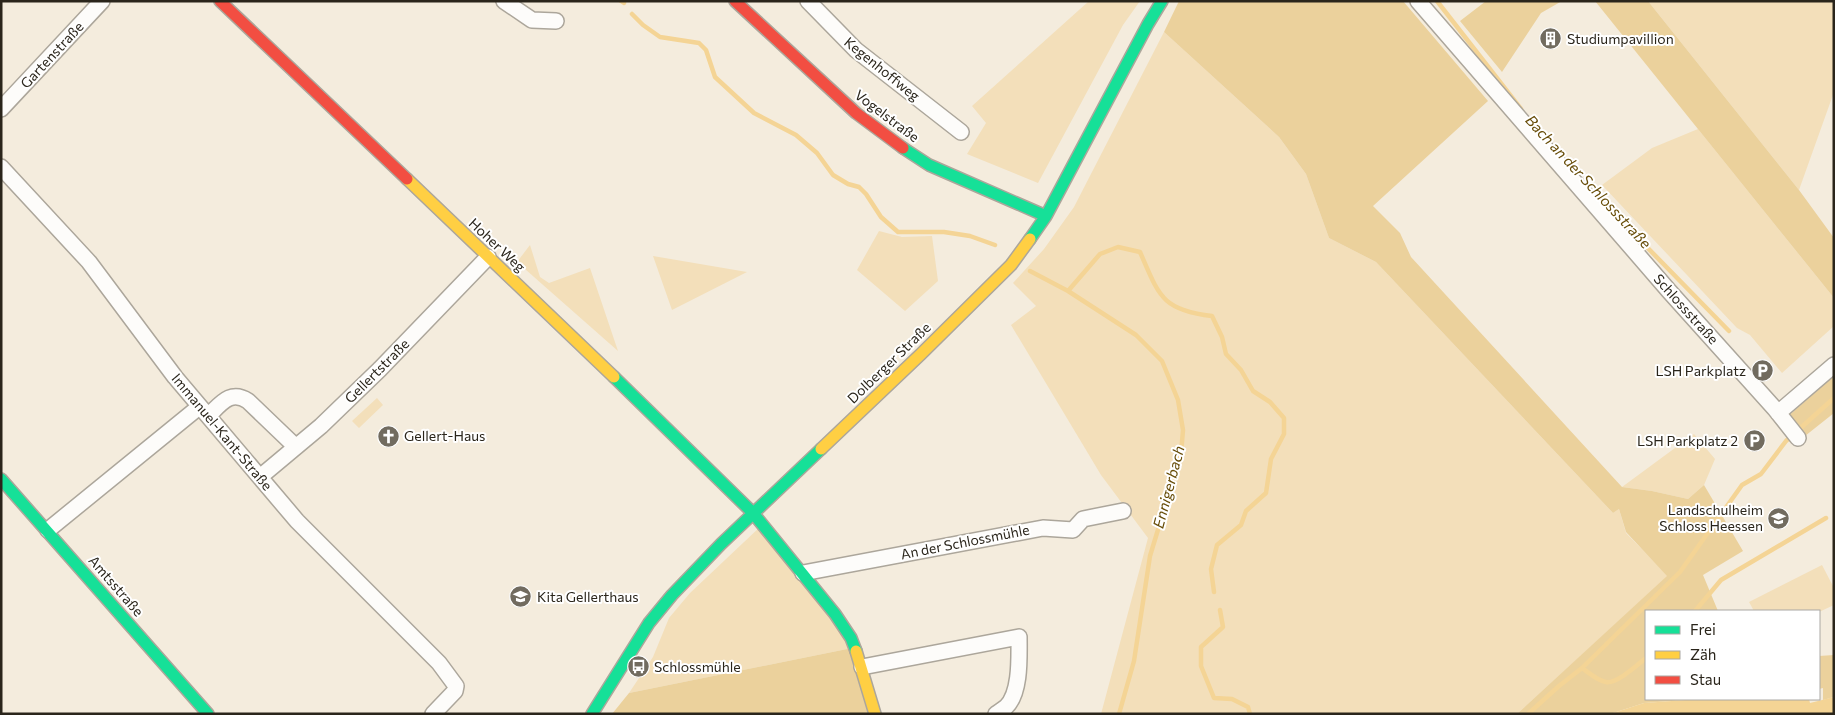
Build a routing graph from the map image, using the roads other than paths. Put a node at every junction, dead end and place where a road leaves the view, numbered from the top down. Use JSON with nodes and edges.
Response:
{"nodes":[{"id":1,"x":102,"y":1,"type":"edge"},
{"id":2,"x":220,"y":1,"type":"edge"},
{"id":3,"x":504,"y":1,"type":"edge"},
{"id":4,"x":735,"y":1,"type":"edge"},
{"id":5,"x":808,"y":1,"type":"edge"},
{"id":6,"x":1162,"y":1,"type":"edge"},
{"id":7,"x":1418,"y":1,"type":"edge"},
{"id":8,"x":556,"y":21,"type":"dead end"},
{"id":9,"x":1,"y":109,"type":"edge"},
{"id":10,"x":961,"y":132,"type":"dead end"},
{"id":11,"x":1,"y":167,"type":"edge"},
{"id":12,"x":1046,"y":216,"type":"junction"},
{"id":13,"x":488,"y":257,"type":"junction"},
{"id":14,"x":1834,"y":365,"type":"edge"},
{"id":15,"x":204,"y":412,"type":"junction"},
{"id":16,"x":1778,"y":413,"type":"junction"},
{"id":17,"x":1798,"y":438,"type":"dead end"},
{"id":18,"x":296,"y":448,"type":"junction"},
{"id":19,"x":260,"y":477,"type":"junction"},
{"id":20,"x":1,"y":479,"type":"edge"},
{"id":21,"x":1123,"y":511,"type":"dead end"},
{"id":22,"x":753,"y":513,"type":"junction"},
{"id":23,"x":48,"y":530,"type":"junction"},
{"id":24,"x":803,"y":573,"type":"junction"},
{"id":25,"x":862,"y":667,"type":"junction"},
{"id":26,"x":208,"y":714,"type":"edge"},
{"id":27,"x":433,"y":714,"type":"edge"},
{"id":28,"x":592,"y":714,"type":"edge"},
{"id":29,"x":874,"y":714,"type":"edge"},
{"id":30,"x":996,"y":714,"type":"edge"}],
"edges":[{"from":1,"to":9,"type":"street","name":"Gartenstraße"},
{"from":2,"to":13,"type":"street","name":"Hoher Weg"},
{"from":3,"to":8,"type":"street"},
{"from":4,"to":12,"type":"street","name":"Vogelstraße"},
{"from":5,"to":10,"type":"street","name":"Kegenhoffweg"},
{"from":6,"to":12,"type":"street","name":"Dolberger Straße"},
{"from":7,"to":16,"type":"street","name":"Schlossstraße"},
{"from":11,"to":15,"type":"street","name":"Immanuel-Kant-Straße"},
{"from":12,"to":22,"type":"street","name":"Dolberger Straße"},
{"from":13,"to":18,"type":"street","name":"Gellertstraße"},
{"from":13,"to":22,"type":"street","name":"Hoher Weg"},
{"from":14,"to":16,"type":"street"},
{"from":15,"to":18,"type":"street"},
{"from":15,"to":19,"type":"street","name":"Immanuel-Kant-Straße"},
{"from":15,"to":23,"type":"street"},
{"from":16,"to":17,"type":"street","name":"Schlossstraße"},
{"from":18,"to":19,"type":"street","name":"Gellertstraße"},
{"from":19,"to":27,"type":"street","name":"Immanuel-Kant-Straße"},
{"from":20,"to":23,"type":"street","name":"Amtsstraße"},
{"from":21,"to":24,"type":"street","name":"An der Schlossmühle"},
{"from":22,"to":24,"type":"street"},
{"from":22,"to":28,"type":"street","name":"Dolberger Straße"},
{"from":23,"to":26,"type":"street","name":"Amtsstraße"},
{"from":24,"to":25,"type":"street"},
{"from":25,"to":29,"type":"street"},
{"from":25,"to":30,"type":"street"}]}
